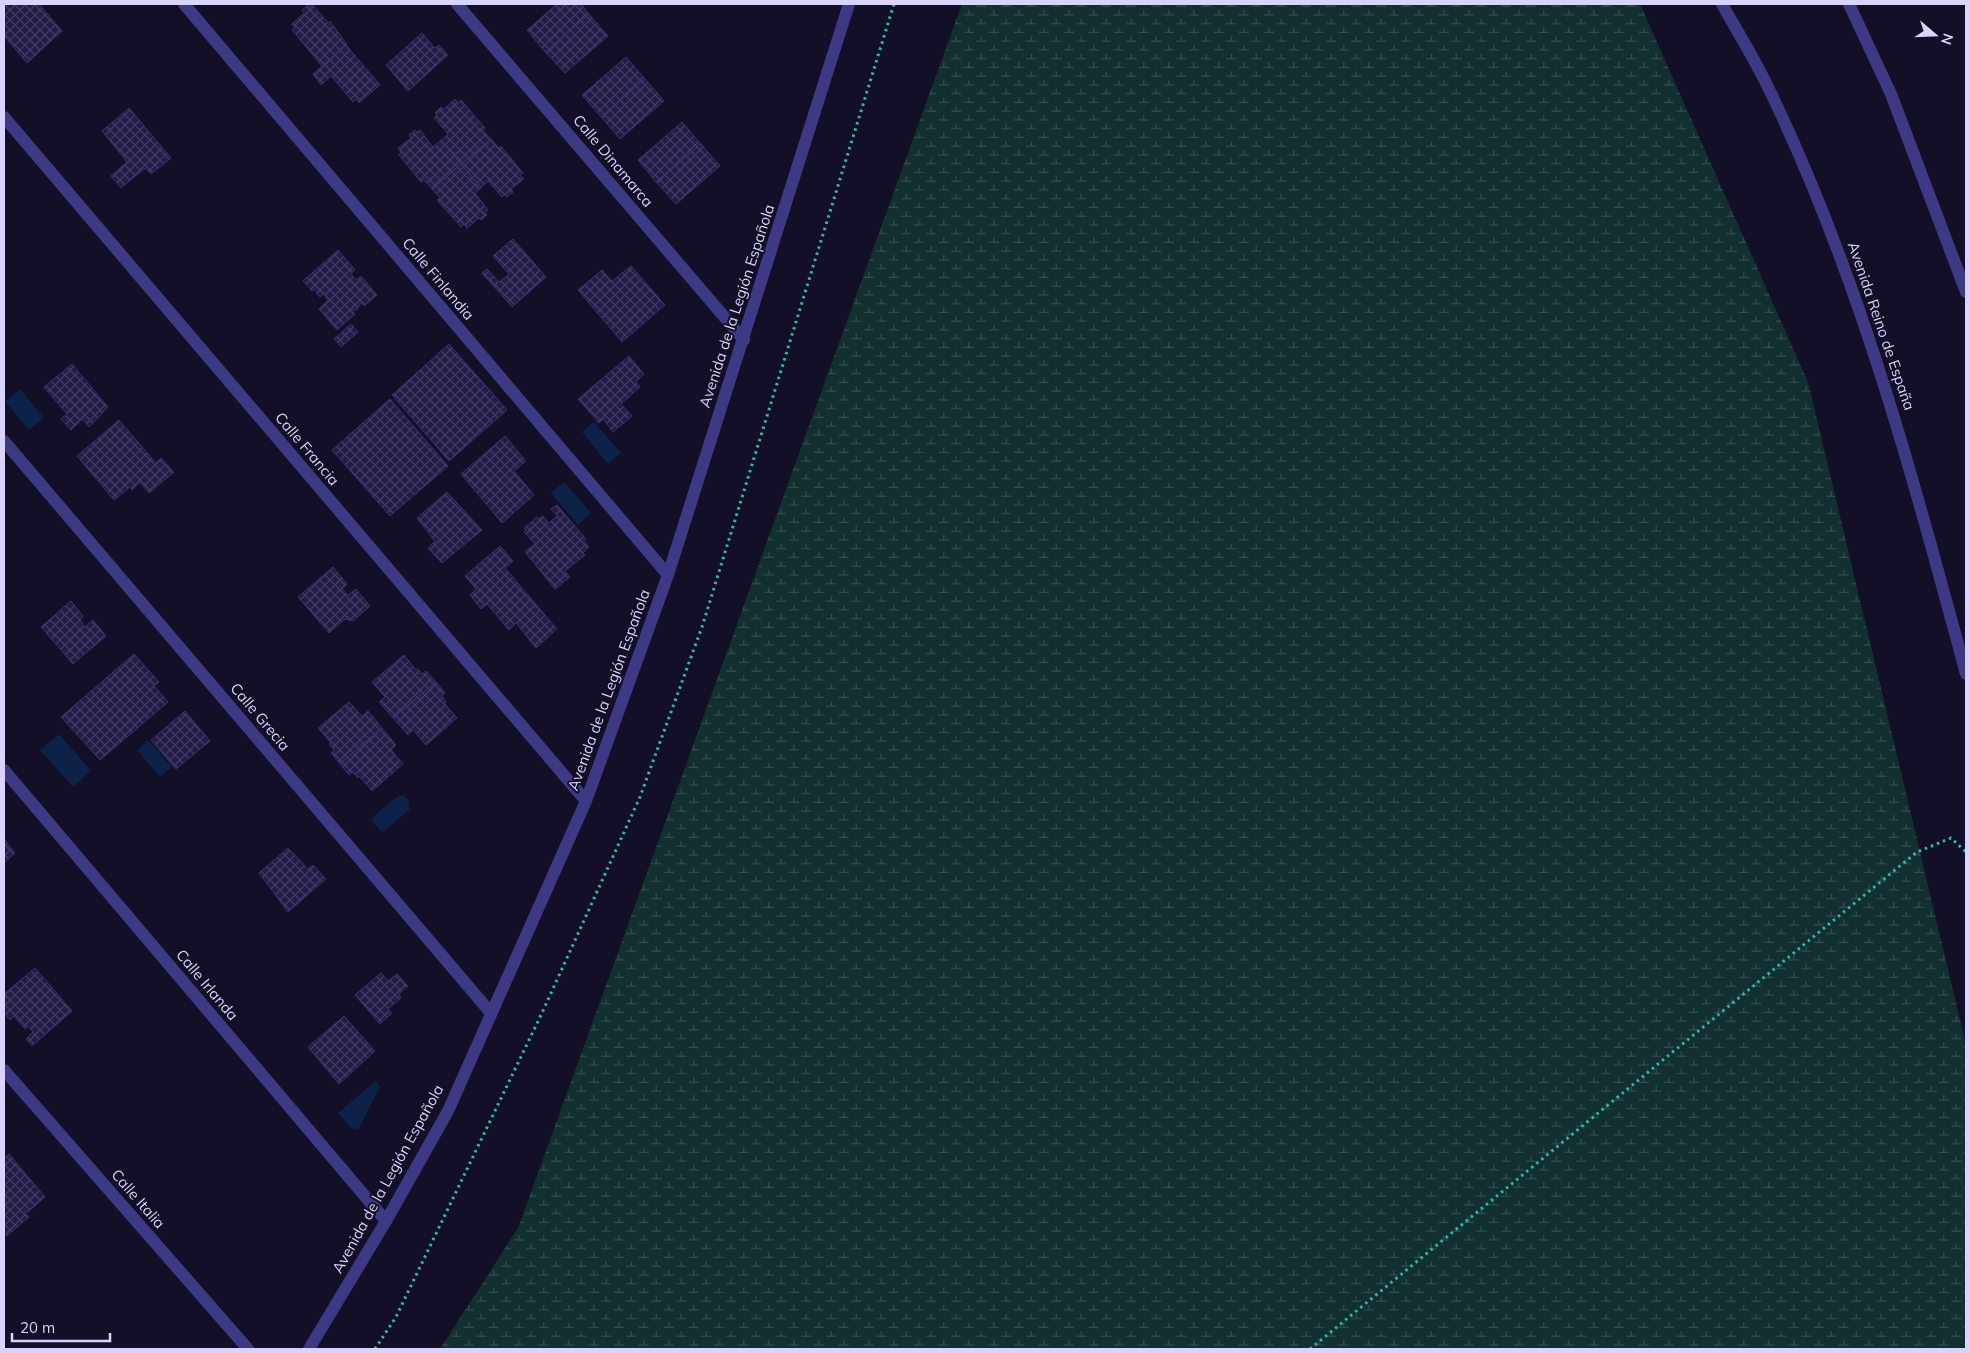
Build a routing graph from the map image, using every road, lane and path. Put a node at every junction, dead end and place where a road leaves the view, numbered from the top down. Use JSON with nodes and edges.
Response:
{"nodes":[{"id":1,"x":184,"y":4,"type":"edge"},
{"id":2,"x":457,"y":4,"type":"edge"},
{"id":3,"x":849,"y":4,"type":"edge"},
{"id":4,"x":894,"y":4,"type":"edge"},
{"id":5,"x":1722,"y":4,"type":"edge"},
{"id":6,"x":1849,"y":4,"type":"edge"},
{"id":7,"x":4,"y":117,"type":"edge"},
{"id":8,"x":1966,"y":292,"type":"edge"},
{"id":9,"x":744,"y":340,"type":"junction"},
{"id":10,"x":4,"y":441,"type":"edge"},
{"id":11,"x":668,"y":575,"type":"junction"},
{"id":12,"x":1966,"y":674,"type":"edge"},
{"id":13,"x":4,"y":770,"type":"edge"},
{"id":14,"x":586,"y":801,"type":"junction"},
{"id":15,"x":1966,"y":852,"type":"edge"},
{"id":16,"x":491,"y":1013,"type":"junction"},
{"id":17,"x":4,"y":1070,"type":"edge"},
{"id":18,"x":386,"y":1221,"type":"junction"},
{"id":19,"x":248,"y":1349,"type":"edge"},
{"id":20,"x":310,"y":1349,"type":"edge"},
{"id":21,"x":375,"y":1349,"type":"edge"},
{"id":22,"x":1310,"y":1349,"type":"edge"}],
"edges":[{"from":1,"to":11,"type":"street","name":"Calle Finlandia"},
{"from":2,"to":9,"type":"street","name":"Calle Dinamarca"},
{"from":3,"to":9,"type":"street","name":"Avenida de la Legión Española"},
{"from":4,"to":21,"type":"path"},
{"from":5,"to":12,"type":"street","name":"Avenida Reino de España"},
{"from":6,"to":8,"type":"street"},
{"from":7,"to":14,"type":"street","name":"Calle Francia"},
{"from":9,"to":11,"type":"street","name":"Avenida de la Legión Española"},
{"from":10,"to":16,"type":"street","name":"Calle Grecia"},
{"from":11,"to":14,"type":"street","name":"Avenida de la Legión Española"},
{"from":13,"to":18,"type":"street","name":"Calle Irlanda"},
{"from":14,"to":16,"type":"street","name":"Avenida de la Legión Española"},
{"from":15,"to":22,"type":"path"},
{"from":16,"to":18,"type":"street","name":"Avenida de la Legión Española"},
{"from":17,"to":19,"type":"street","name":"Calle Italia"},
{"from":18,"to":20,"type":"street","name":"Avenida de la Legión Española"}]}
